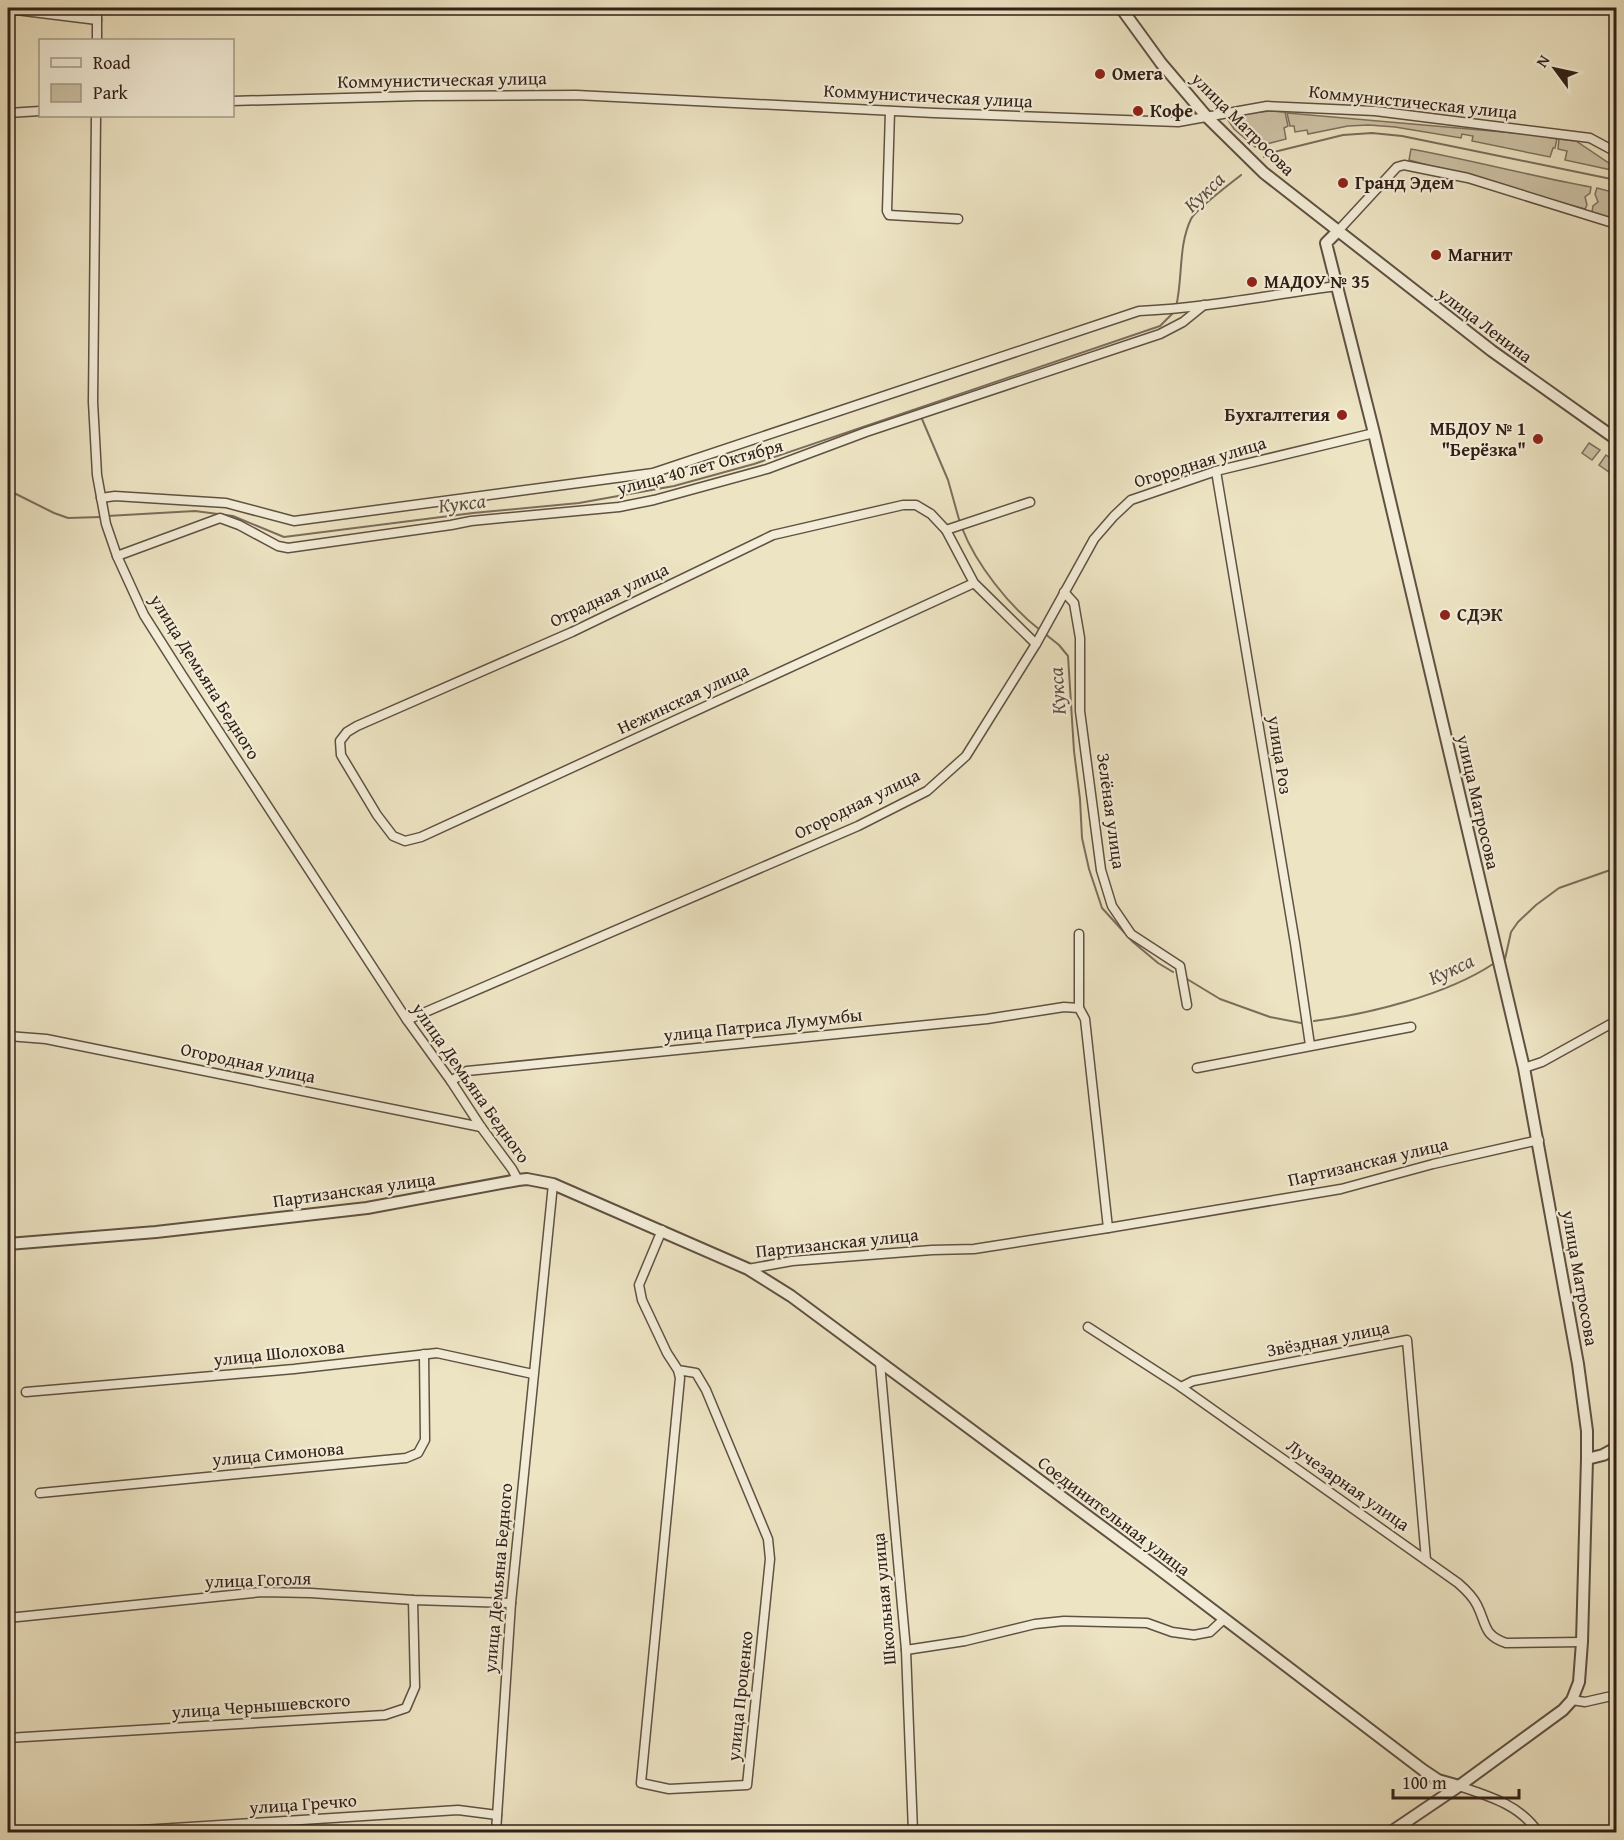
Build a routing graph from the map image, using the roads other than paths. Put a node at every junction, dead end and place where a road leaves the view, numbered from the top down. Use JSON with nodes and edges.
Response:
{"nodes":[{"id":1,"x":98,"y":8,"type":"edge"},
{"id":2,"x":1121,"y":8,"type":"edge"},
{"id":3,"x":8,"y":9,"type":"edge"},
{"id":4,"x":97,"y":20,"type":"junction"},
{"id":5,"x":97,"y":39,"type":"edge"},
{"id":6,"x":234,"y":101,"type":"edge"},
{"id":7,"x":39,"y":111,"type":"edge"},
{"id":8,"x":890,"y":111,"type":"junction"},
{"id":9,"x":8,"y":113,"type":"edge"},
{"id":10,"x":96,"y":117,"type":"edge"},
{"id":11,"x":1207,"y":117,"type":"junction"},
{"id":12,"x":1617,"y":152,"type":"edge"},
{"id":13,"x":958,"y":219,"type":"dead end"},
{"id":14,"x":1617,"y":224,"type":"edge"},
{"id":15,"x":1337,"y":232,"type":"junction"},
{"id":16,"x":1336,"y":286,"type":"junction"},
{"id":17,"x":1207,"y":304,"type":"junction"},
{"id":18,"x":1374,"y":433,"type":"junction"},
{"id":19,"x":1617,"y":440,"type":"edge"},
{"id":20,"x":1216,"y":471,"type":"junction"},
{"id":21,"x":101,"y":498,"type":"junction"},
{"id":22,"x":1030,"y":502,"type":"dead end"},
{"id":23,"x":946,"y":530,"type":"junction"},
{"id":24,"x":117,"y":556,"type":"junction"},
{"id":25,"x":974,"y":583,"type":"junction"},
{"id":26,"x":1064,"y":592,"type":"junction"},
{"id":27,"x":1038,"y":640,"type":"junction"},
{"id":28,"x":405,"y":841,"type":"joint"},
{"id":29,"x":1079,"y":934,"type":"dead end"},
{"id":30,"x":1187,"y":1005,"type":"dead end"},
{"id":31,"x":1079,"y":1008,"type":"junction"},
{"id":32,"x":407,"y":1020,"type":"junction"},
{"id":33,"x":1617,"y":1021,"type":"edge"},
{"id":34,"x":1411,"y":1027,"type":"dead end"},
{"id":35,"x":8,"y":1036,"type":"edge"},
{"id":36,"x":1310,"y":1045,"type":"junction"},
{"id":37,"x":1197,"y":1068,"type":"dead end"},
{"id":38,"x":1524,"y":1068,"type":"junction"},
{"id":39,"x":452,"y":1080,"type":"junction"},
{"id":40,"x":481,"y":1127,"type":"junction"},
{"id":41,"x":1539,"y":1140,"type":"junction"},
{"id":42,"x":518,"y":1180,"type":"junction"},
{"id":43,"x":553,"y":1184,"type":"junction"},
{"id":44,"x":1108,"y":1228,"type":"junction"},
{"id":45,"x":662,"y":1230,"type":"junction"},
{"id":46,"x":8,"y":1244,"type":"edge"},
{"id":47,"x":748,"y":1269,"type":"junction"},
{"id":48,"x":1088,"y":1327,"type":"dead end"},
{"id":49,"x":424,"y":1354,"type":"junction"},
{"id":50,"x":880,"y":1363,"type":"junction"},
{"id":51,"x":678,"y":1370,"type":"junction"},
{"id":52,"x":533,"y":1374,"type":"junction"},
{"id":53,"x":1181,"y":1387,"type":"junction"},
{"id":54,"x":26,"y":1392,"type":"dead end"},
{"id":55,"x":1617,"y":1448,"type":"edge"},
{"id":56,"x":1587,"y":1459,"type":"junction"},
{"id":57,"x":40,"y":1493,"type":"dead end"},
{"id":58,"x":1426,"y":1560,"type":"junction"},
{"id":59,"x":413,"y":1600,"type":"junction"},
{"id":60,"x":511,"y":1604,"type":"junction"},
{"id":61,"x":8,"y":1618,"type":"edge"},
{"id":62,"x":1224,"y":1620,"type":"junction"},
{"id":63,"x":1582,"y":1642,"type":"junction"},
{"id":64,"x":906,"y":1650,"type":"junction"},
{"id":65,"x":1617,"y":1695,"type":"edge"},
{"id":66,"x":1572,"y":1700,"type":"junction"},
{"id":67,"x":8,"y":1738,"type":"edge"},
{"id":68,"x":1459,"y":1786,"type":"junction"},
{"id":69,"x":497,"y":1815,"type":"junction"},
{"id":70,"x":1617,"y":1828,"type":"edge"},
{"id":71,"x":110,"y":1833,"type":"edge"},
{"id":72,"x":496,"y":1833,"type":"edge"},
{"id":73,"x":914,"y":1833,"type":"edge"},
{"id":74,"x":1391,"y":1833,"type":"edge"},
{"id":75,"x":1538,"y":1833,"type":"edge"},
{"id":76,"x":1611,"y":1833,"type":"edge"}],
"edges":[{"from":1,"to":4,"type":"street"},
{"from":2,"to":11,"type":"street","name":"улица Матросова"},
{"from":3,"to":4,"type":"street"},
{"from":4,"to":5,"type":"street"},
{"from":6,"to":8,"type":"street","name":"Коммунистическая улица"},
{"from":7,"to":9,"type":"street"},
{"from":8,"to":11,"type":"street","name":"Коммунистическая улица"},
{"from":8,"to":13,"type":"street"},
{"from":10,"to":21,"type":"street","name":"улица Демьяна Бедного"},
{"from":11,"to":12,"type":"street","name":"Коммунистическая улица"},
{"from":11,"to":15,"type":"street","name":"улица Матросова"},
{"from":14,"to":15,"type":"street"},
{"from":15,"to":16,"type":"street","name":"улица Матросова"},
{"from":15,"to":19,"type":"street","name":"улица Ленина"},
{"from":16,"to":17,"type":"street","name":"улица 40 лет Октября"},
{"from":16,"to":18,"type":"street","name":"улица Матросова"},
{"from":17,"to":21,"type":"street","name":"улица 40 лет Октября"},
{"from":17,"to":24,"type":"street","name":"улица 40 лет Октября"},
{"from":18,"to":20,"type":"street","name":"Огородная улица"},
{"from":18,"to":38,"type":"street","name":"улица Матросова"},
{"from":20,"to":26,"type":"street","name":"Огородная улица"},
{"from":20,"to":36,"type":"street","name":"улица Роз"},
{"from":21,"to":24,"type":"street","name":"улица Демьяна Бедного"},
{"from":22,"to":23,"type":"street"},
{"from":23,"to":25,"type":"street"},
{"from":23,"to":28,"type":"street","name":"Отрадная улица"},
{"from":24,"to":32,"type":"street","name":"улица Демьяна Бедного"},
{"from":25,"to":27,"type":"street"},
{"from":25,"to":28,"type":"street","name":"Нежинская улица"},
{"from":26,"to":27,"type":"street","name":"Огородная улица"},
{"from":26,"to":30,"type":"street","name":"Зелёная улица"},
{"from":27,"to":32,"type":"street","name":"Огородная улица"},
{"from":29,"to":31,"type":"street"},
{"from":31,"to":39,"type":"street","name":"улица Патриса Лумумбы"},
{"from":31,"to":44,"type":"street"},
{"from":32,"to":39,"type":"street","name":"улица Демьяна Бедного"},
{"from":33,"to":38,"type":"street"},
{"from":34,"to":36,"type":"street"},
{"from":35,"to":40,"type":"street","name":"Огородная улица"},
{"from":36,"to":37,"type":"street"},
{"from":38,"to":41,"type":"street","name":"улица Матросова"},
{"from":39,"to":40,"type":"street","name":"улица Демьяна Бедного"},
{"from":40,"to":42,"type":"street","name":"улица Демьяна Бедного"},
{"from":41,"to":44,"type":"street","name":"Партизанская улица"},
{"from":41,"to":56,"type":"street","name":"улица Матросова"},
{"from":42,"to":43,"type":"street","name":"Партизанская улица"},
{"from":42,"to":46,"type":"street","name":"Партизанская улица"},
{"from":43,"to":45,"type":"street","name":"Партизанская улица"},
{"from":43,"to":52,"type":"street","name":"улица Демьяна Бедного"},
{"from":44,"to":47,"type":"street","name":"Партизанская улица"},
{"from":45,"to":47,"type":"street","name":"Партизанская улица"},
{"from":45,"to":51,"type":"street"},
{"from":47,"to":50,"type":"street","name":"Соединительная улица"},
{"from":48,"to":53,"type":"street","name":"Лучезарная улица"},
{"from":49,"to":52,"type":"street","name":"улица Шолохова"},
{"from":49,"to":54,"type":"street","name":"улица Шолохова"},
{"from":49,"to":57,"type":"street","name":"улица Симонова"},
{"from":50,"to":62,"type":"street","name":"Соединительная улица"},
{"from":50,"to":64,"type":"street","name":"Школьная улица"},
{"from":51,"to":51,"type":"street","name":"улица Проценко"},
{"from":52,"to":60,"type":"street","name":"улица Демьяна Бедного"},
{"from":53,"to":58,"type":"street","name":"Лучезарная улица"},
{"from":53,"to":58,"type":"street","name":"Звёздная улица"},
{"from":55,"to":56,"type":"street"},
{"from":56,"to":63,"type":"street","name":"улица Матросова"},
{"from":58,"to":63,"type":"street","name":"Лучезарная улица"},
{"from":59,"to":60,"type":"street","name":"улица Гоголя"},
{"from":59,"to":61,"type":"street","name":"улица Гоголя"},
{"from":59,"to":67,"type":"street","name":"улица Чернышевского"},
{"from":60,"to":69,"type":"street","name":"улица Демьяна Бедного"},
{"from":62,"to":64,"type":"street"},
{"from":62,"to":68,"type":"street","name":"Соединительная улица"},
{"from":63,"to":66,"type":"street","name":"улица Матросова"},
{"from":64,"to":73,"type":"street","name":"Школьная улица"},
{"from":65,"to":66,"type":"street"},
{"from":66,"to":68,"type":"street"},
{"from":68,"to":74,"type":"street"},
{"from":68,"to":75,"type":"street"},
{"from":69,"to":71,"type":"street","name":"улица Гречко"},
{"from":69,"to":72,"type":"street","name":"улица Демьяна Бедного"},
{"from":70,"to":76,"type":"street"}]}
